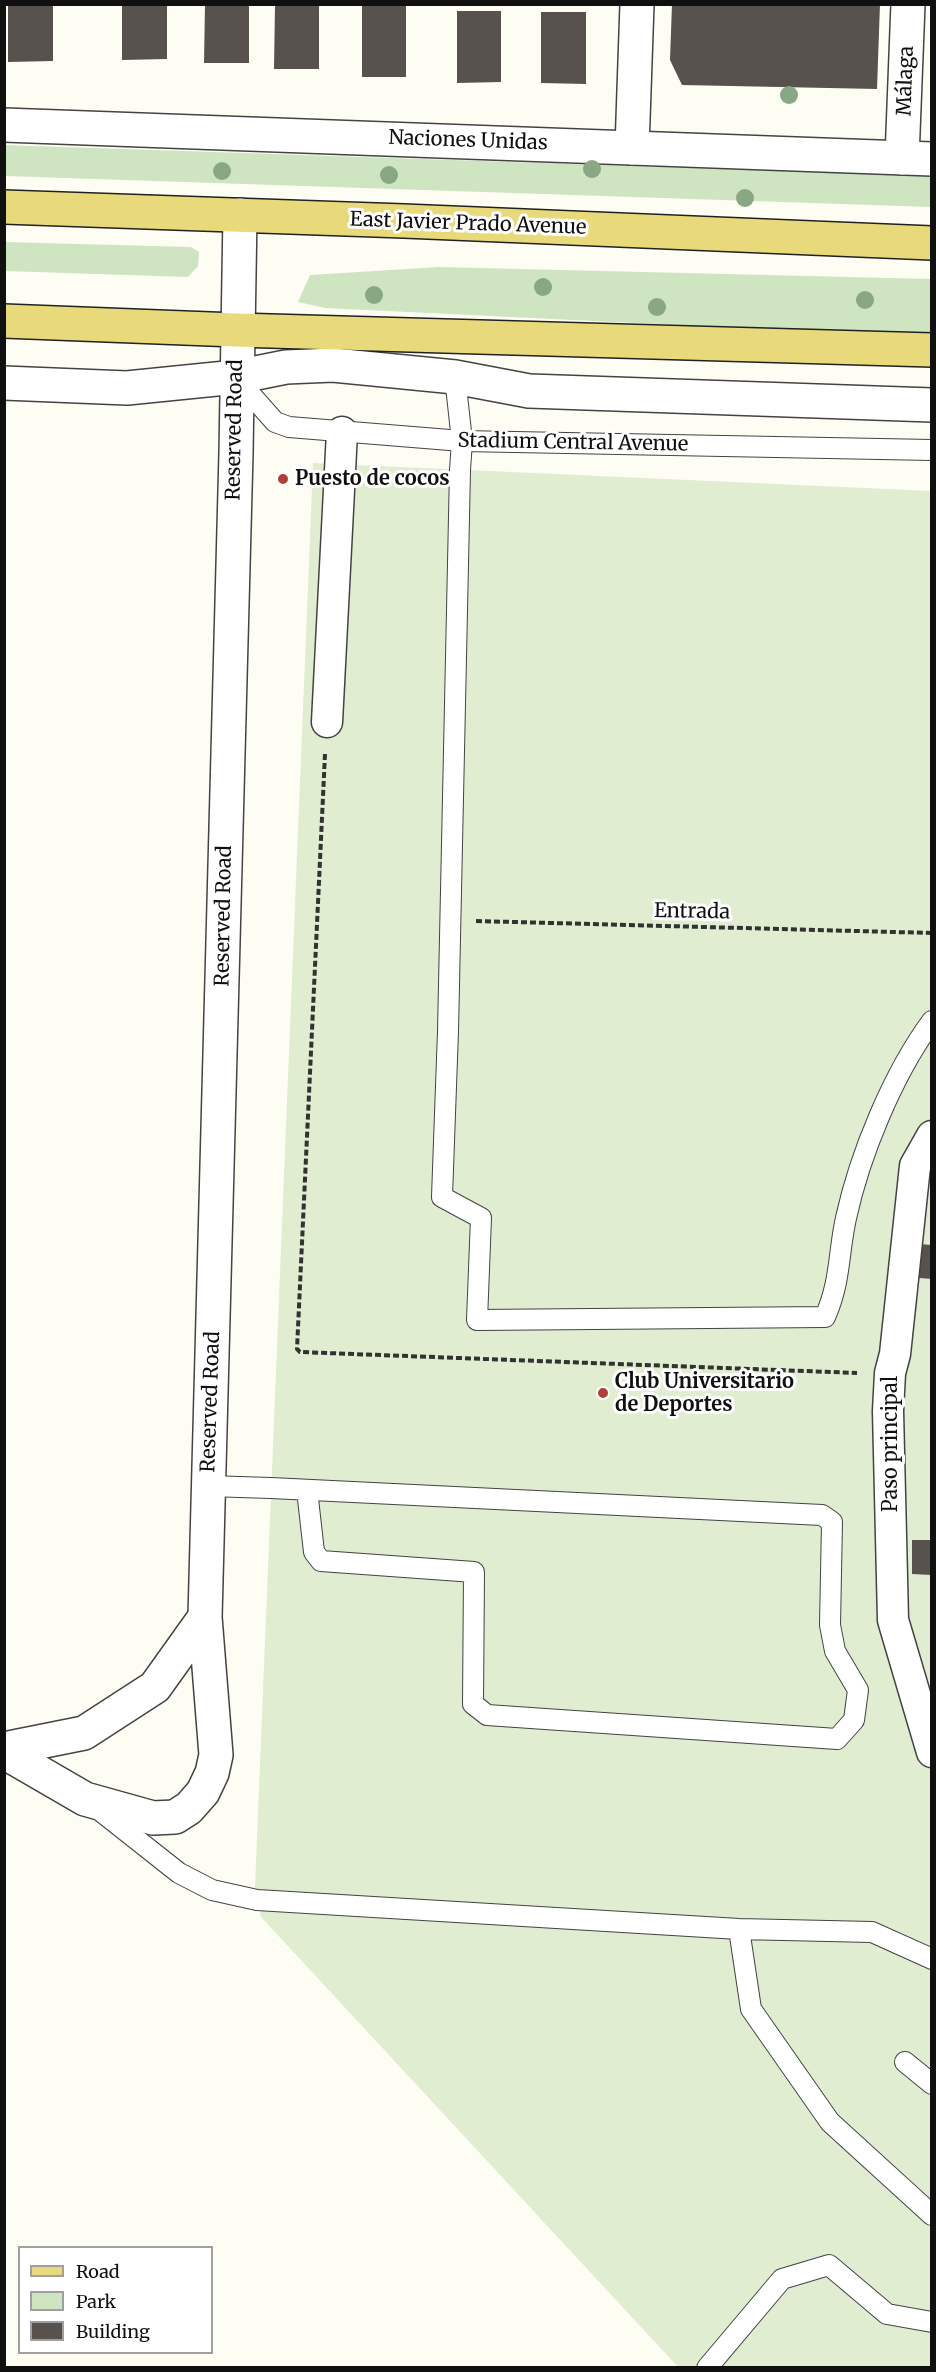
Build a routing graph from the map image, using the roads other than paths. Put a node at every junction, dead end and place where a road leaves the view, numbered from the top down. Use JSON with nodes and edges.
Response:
{"nodes":[{"id":1,"x":638,"y":4,"type":"edge"},
{"id":2,"x":908,"y":4,"type":"edge"},
{"id":3,"x":4,"y":125,"type":"edge"},
{"id":4,"x":632,"y":148,"type":"junction"},
{"id":5,"x":917,"y":158,"type":"edge"},
{"id":6,"x":4,"y":207,"type":"edge"},
{"id":7,"x":240,"y":215,"type":"junction"},
{"id":8,"x":932,"y":243,"type":"edge"},
{"id":9,"x":4,"y":321,"type":"edge"},
{"id":10,"x":236,"y":330,"type":"junction"},
{"id":11,"x":932,"y":350,"type":"edge"},
{"id":12,"x":236,"y":377,"type":"junction"},
{"id":13,"x":455,"y":377,"type":"junction"},
{"id":14,"x":4,"y":383,"type":"edge"},
{"id":15,"x":932,"y":405,"type":"edge"},
{"id":16,"x":342,"y":432,"type":"junction"},
{"id":17,"x":462,"y":441,"type":"junction"},
{"id":18,"x":932,"y":450,"type":"edge"},
{"id":19,"x":327,"y":722,"type":"dead end"},
{"id":20,"x":932,"y":1021,"type":"edge"},
{"id":21,"x":932,"y":1136,"type":"edge"},
{"id":22,"x":208,"y":1486,"type":"junction"},
{"id":23,"x":307,"y":1490,"type":"junction"},
{"id":24,"x":205,"y":1617,"type":"junction"},
{"id":25,"x":4,"y":1751,"type":"edge"},
{"id":26,"x":932,"y":1752,"type":"edge"},
{"id":27,"x":85,"y":1799,"type":"junction"},
{"id":28,"x":739,"y":1929,"type":"junction"},
{"id":29,"x":932,"y":1959,"type":"edge"},
{"id":30,"x":905,"y":2062,"type":"dead end"},
{"id":31,"x":932,"y":2084,"type":"edge"},
{"id":32,"x":932,"y":2215,"type":"edge"},
{"id":33,"x":932,"y":2322,"type":"edge"},
{"id":34,"x":707,"y":2367,"type":"edge"}],
"edges":[{"from":1,"to":4,"type":"street"},
{"from":2,"to":5,"type":"street","name":"Málaga"},
{"from":3,"to":4,"type":"street","name":"Naciones Unidas"},
{"from":4,"to":5,"type":"street","name":"Naciones Unidas"},
{"from":6,"to":7,"type":"main road","name":"East Javier Prado Avenue"},
{"from":7,"to":8,"type":"main road","name":"East Javier Prado Avenue"},
{"from":7,"to":10,"type":"street","name":"Reserved Road"},
{"from":9,"to":10,"type":"main road"},
{"from":10,"to":11,"type":"main road"},
{"from":10,"to":12,"type":"street","name":"Reserved Road"},
{"from":12,"to":13,"type":"street"},
{"from":12,"to":14,"type":"street"},
{"from":12,"to":16,"type":"lane","name":"Stadium Central Avenue"},
{"from":12,"to":22,"type":"street","name":"Reserved Road"},
{"from":13,"to":15,"type":"street"},
{"from":13,"to":17,"type":"lane"},
{"from":16,"to":17,"type":"lane","name":"Stadium Central Avenue"},
{"from":16,"to":19,"type":"street"},
{"from":17,"to":18,"type":"lane","name":"Stadium Central Avenue"},
{"from":17,"to":20,"type":"lane"},
{"from":21,"to":26,"type":"street","name":"Paso principal"},
{"from":22,"to":23,"type":"lane"},
{"from":22,"to":24,"type":"street","name":"Reserved Road"},
{"from":23,"to":23,"type":"lane"},
{"from":24,"to":25,"type":"street","name":"Reserved Road"},
{"from":24,"to":27,"type":"street","name":"Reserved Road"},
{"from":25,"to":27,"type":"street","name":"Reserved Road"},
{"from":27,"to":28,"type":"lane"},
{"from":28,"to":29,"type":"lane"},
{"from":28,"to":32,"type":"lane"},
{"from":30,"to":31,"type":"lane"},
{"from":33,"to":34,"type":"lane"}]}
